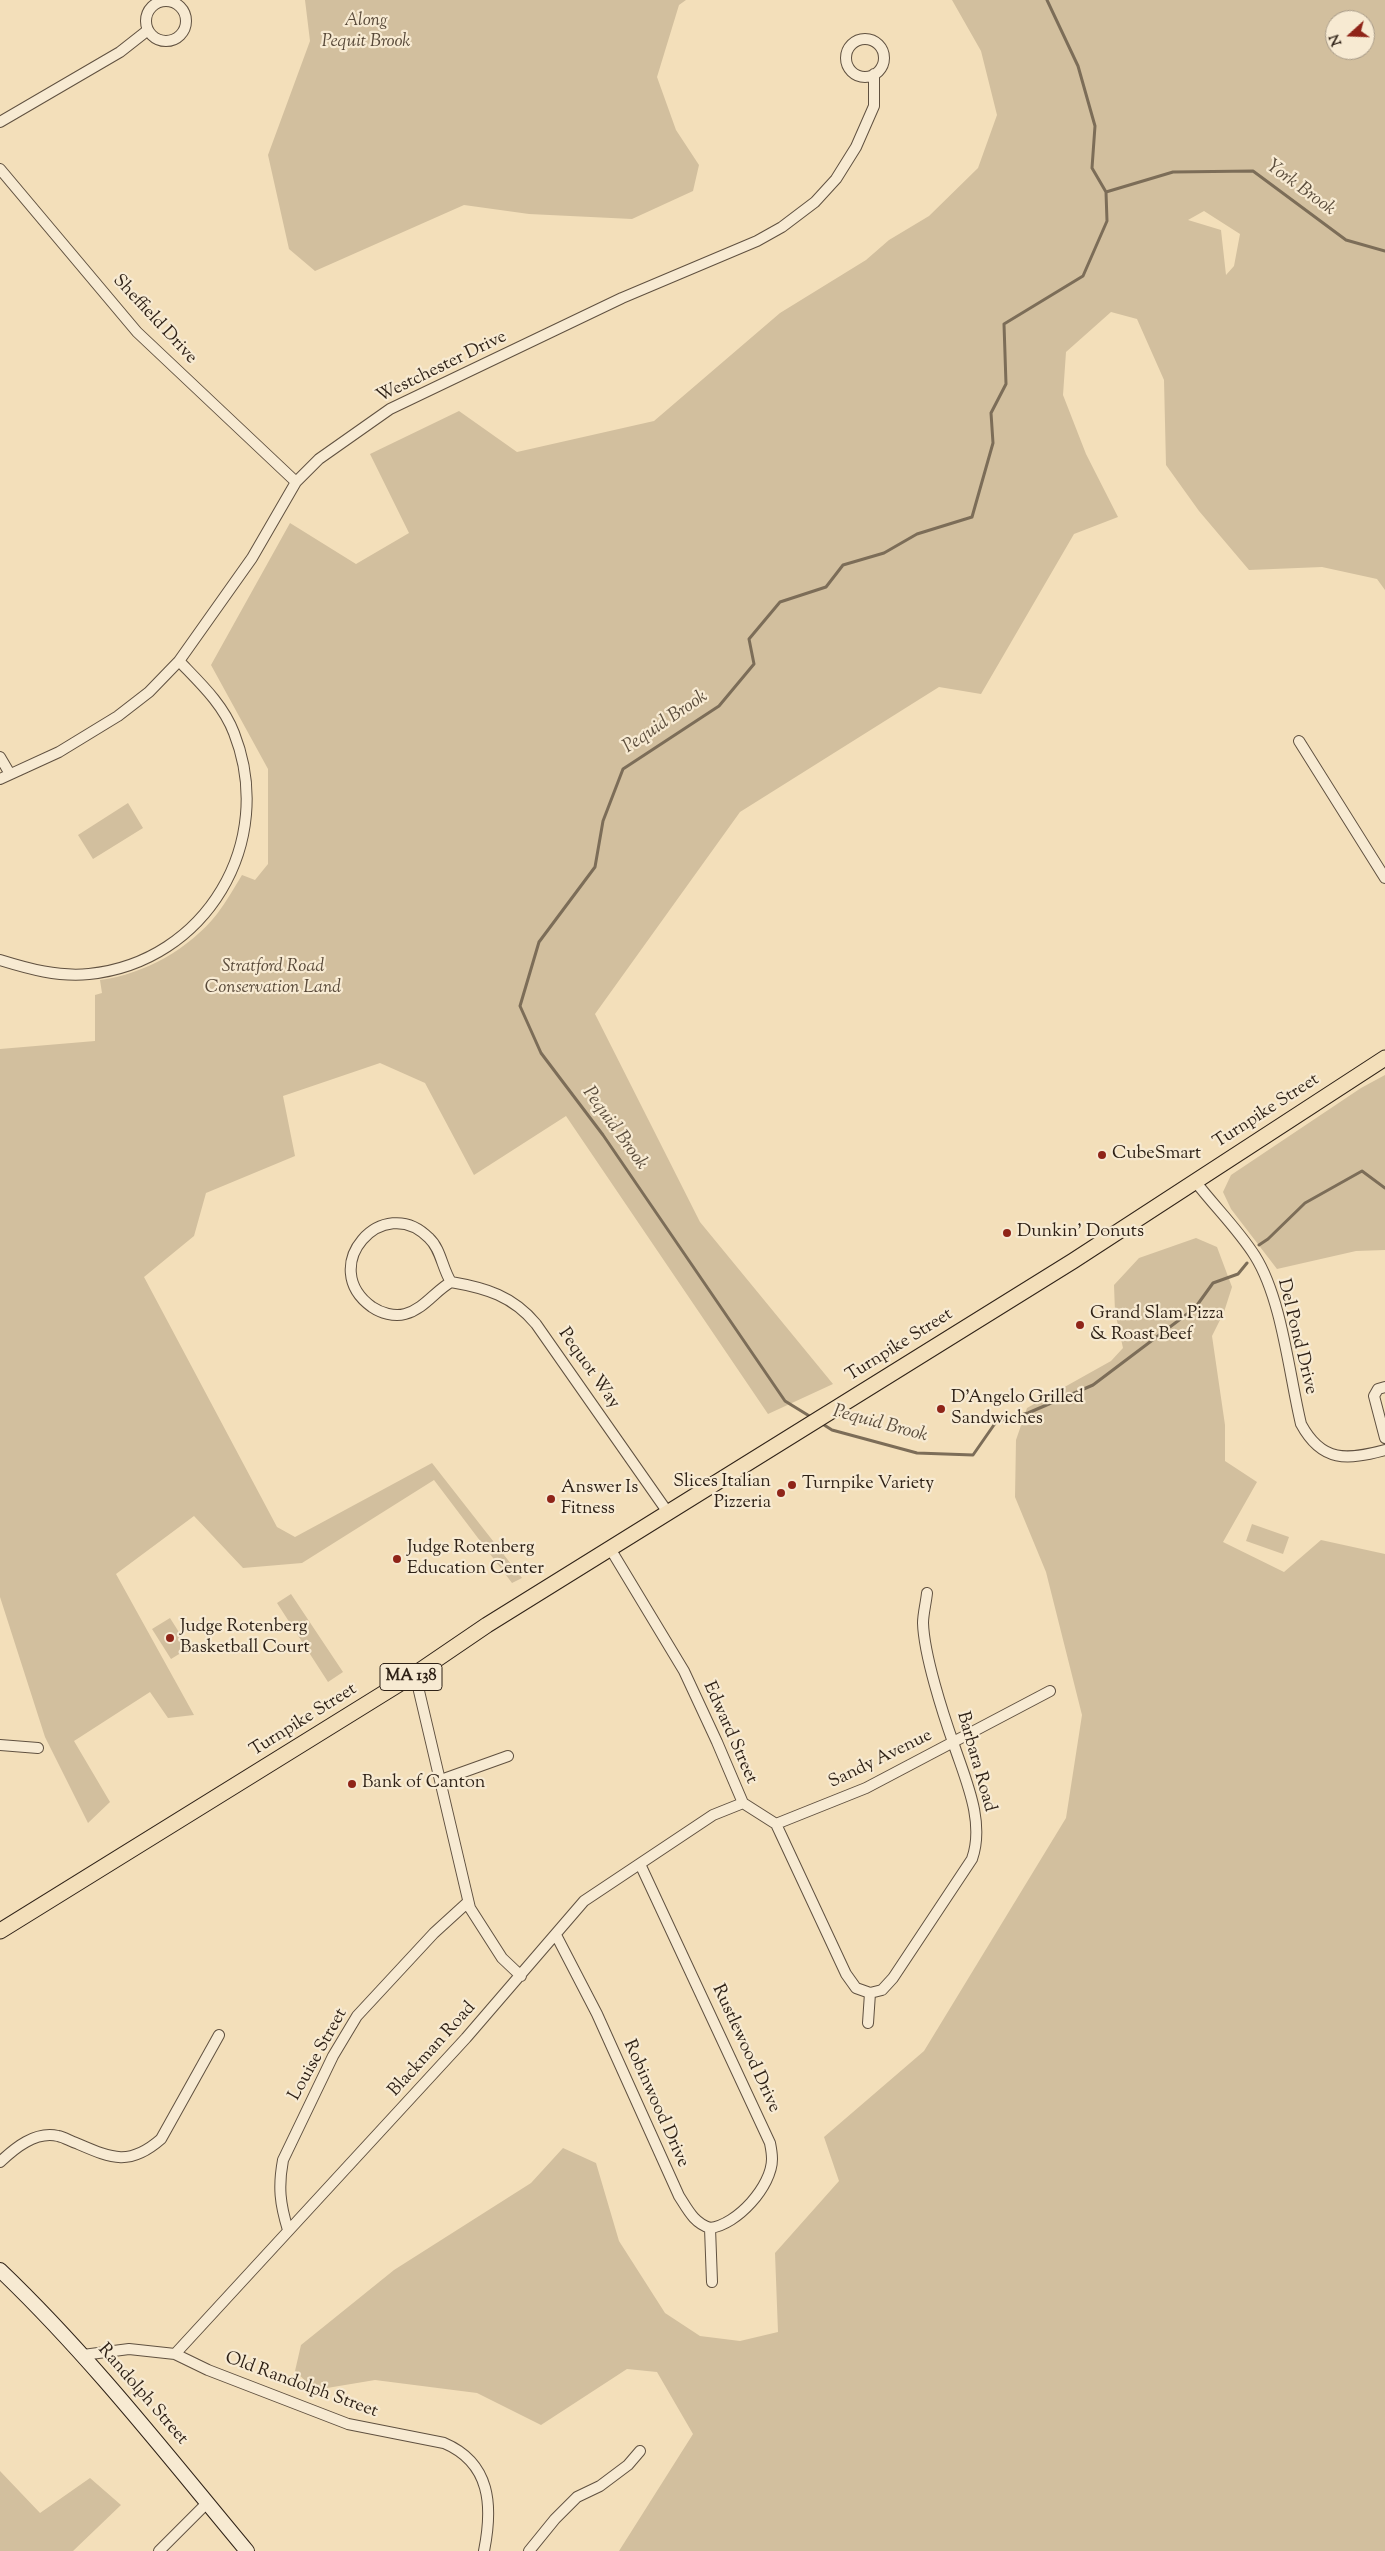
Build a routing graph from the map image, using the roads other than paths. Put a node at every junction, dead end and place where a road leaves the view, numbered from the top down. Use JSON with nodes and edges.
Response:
{"nodes":[{"id":1,"x":148,"y":30,"type":"junction"},
{"id":2,"x":874,"y":74,"type":"dead end"},
{"id":3,"x":0,"y":122,"type":"edge"},
{"id":4,"x":0,"y":169,"type":"edge"},
{"id":5,"x":296,"y":482,"type":"junction"},
{"id":6,"x":180,"y":661,"type":"junction"},
{"id":7,"x":1299,"y":741,"type":"dead end"},
{"id":8,"x":0,"y":757,"type":"edge"},
{"id":9,"x":10,"y":774,"type":"junction"},
{"id":10,"x":0,"y":779,"type":"edge"},
{"id":11,"x":1385,"y":878,"type":"edge"},
{"id":12,"x":0,"y":960,"type":"edge"},
{"id":13,"x":1385,"y":1058,"type":"edge"},
{"id":14,"x":1195,"y":1181,"type":"junction"},
{"id":15,"x":452,"y":1282,"type":"junction"},
{"id":16,"x":1385,"y":1387,"type":"edge"},
{"id":17,"x":1385,"y":1438,"type":"edge"},
{"id":18,"x":1385,"y":1450,"type":"edge"},
{"id":19,"x":669,"y":1514,"type":"junction"},
{"id":20,"x":611,"y":1550,"type":"junction"},
{"id":21,"x":927,"y":1593,"type":"dead end"},
{"id":22,"x":415,"y":1674,"type":"junction"},
{"id":23,"x":1050,"y":1691,"type":"dead end"},
{"id":24,"x":953,"y":1743,"type":"junction"},
{"id":25,"x":0,"y":1745,"type":"edge"},
{"id":26,"x":38,"y":1748,"type":"dead end"},
{"id":27,"x":508,"y":1756,"type":"dead end"},
{"id":28,"x":441,"y":1780,"type":"junction"},
{"id":29,"x":742,"y":1803,"type":"junction"},
{"id":30,"x":776,"y":1824,"type":"junction"},
{"id":31,"x":640,"y":1864,"type":"junction"},
{"id":32,"x":468,"y":1902,"type":"junction"},
{"id":33,"x":0,"y":1931,"type":"edge"},
{"id":34,"x":556,"y":1935,"type":"junction"},
{"id":35,"x":521,"y":1976,"type":"junction"},
{"id":36,"x":870,"y":1993,"type":"junction"},
{"id":37,"x":868,"y":2023,"type":"dead end"},
{"id":38,"x":219,"y":2035,"type":"dead end"},
{"id":39,"x":0,"y":2162,"type":"edge"},
{"id":40,"x":710,"y":2228,"type":"junction"},
{"id":41,"x":288,"y":2230,"type":"junction"},
{"id":42,"x":0,"y":2270,"type":"edge"},
{"id":43,"x":712,"y":2282,"type":"dead end"},
{"id":44,"x":175,"y":2354,"type":"junction"},
{"id":45,"x":83,"y":2355,"type":"junction"},
{"id":46,"x":640,"y":2451,"type":"dead end"},
{"id":47,"x":207,"y":2502,"type":"junction"},
{"id":48,"x":159,"y":2551,"type":"edge"},
{"id":49,"x":247,"y":2551,"type":"edge"},
{"id":50,"x":484,"y":2551,"type":"edge"},
{"id":51,"x":529,"y":2551,"type":"edge"}],
"edges":[{"from":1,"to":1,"type":"street"},
{"from":1,"to":3,"type":"street"},
{"from":2,"to":5,"type":"street","name":"Westchester Drive"},
{"from":4,"to":5,"type":"street","name":"Sheffield Drive"},
{"from":5,"to":6,"type":"street","name":"Westchester Drive"},
{"from":6,"to":9,"type":"street","name":"Westchester Drive"},
{"from":6,"to":12,"type":"street"},
{"from":7,"to":11,"type":"street"},
{"from":8,"to":9,"type":"street"},
{"from":9,"to":10,"type":"street","name":"Westchester Drive"},
{"from":13,"to":14,"type":"main road","name":"Turnpike Street","number":"MA 138"},
{"from":14,"to":18,"type":"street","name":"Del Pond Drive"},
{"from":14,"to":19,"type":"main road","name":"Turnpike Street","number":"MA 138"},
{"from":15,"to":15,"type":"street"},
{"from":15,"to":19,"type":"street","name":"Pequot Way"},
{"from":16,"to":17,"type":"street"},
{"from":19,"to":20,"type":"main road","name":"Turnpike Street","number":"MA 138"},
{"from":20,"to":22,"type":"main road","name":"Turnpike Street","number":"MA 138"},
{"from":20,"to":29,"type":"street","name":"Edward Street"},
{"from":21,"to":24,"type":"street","name":"Barbara Road"},
{"from":22,"to":28,"type":"street"},
{"from":22,"to":33,"type":"main road","name":"Turnpike Street","number":"MA 138"},
{"from":23,"to":24,"type":"street","name":"Sandy Avenue"},
{"from":24,"to":30,"type":"street","name":"Sandy Avenue"},
{"from":24,"to":36,"type":"street","name":"Barbara Road"},
{"from":25,"to":26,"type":"street"},
{"from":27,"to":28,"type":"street"},
{"from":28,"to":32,"type":"street"},
{"from":29,"to":30,"type":"street","name":"Edward Street"},
{"from":29,"to":31,"type":"street","name":"Blackman Road"},
{"from":30,"to":36,"type":"street"},
{"from":31,"to":34,"type":"street","name":"Blackman Road"},
{"from":31,"to":40,"type":"street","name":"Rustlewood Drive"},
{"from":32,"to":35,"type":"street"},
{"from":32,"to":41,"type":"street","name":"Louise Street"},
{"from":34,"to":35,"type":"street","name":"Blackman Road"},
{"from":34,"to":40,"type":"street","name":"Robinwood Drive"},
{"from":35,"to":41,"type":"street","name":"Blackman Road"},
{"from":36,"to":37,"type":"street"},
{"from":38,"to":39,"type":"street"},
{"from":40,"to":43,"type":"street"},
{"from":41,"to":44,"type":"street","name":"Blackman Road"},
{"from":42,"to":45,"type":"main road","name":"Randolph Street"},
{"from":44,"to":45,"type":"street","name":"Old Randolph Street"},
{"from":44,"to":50,"type":"street","name":"Old Randolph Street"},
{"from":45,"to":47,"type":"main road","name":"Randolph Street"},
{"from":46,"to":51,"type":"street"},
{"from":47,"to":48,"type":"street"},
{"from":47,"to":49,"type":"main road","name":"Randolph Street"}]}
